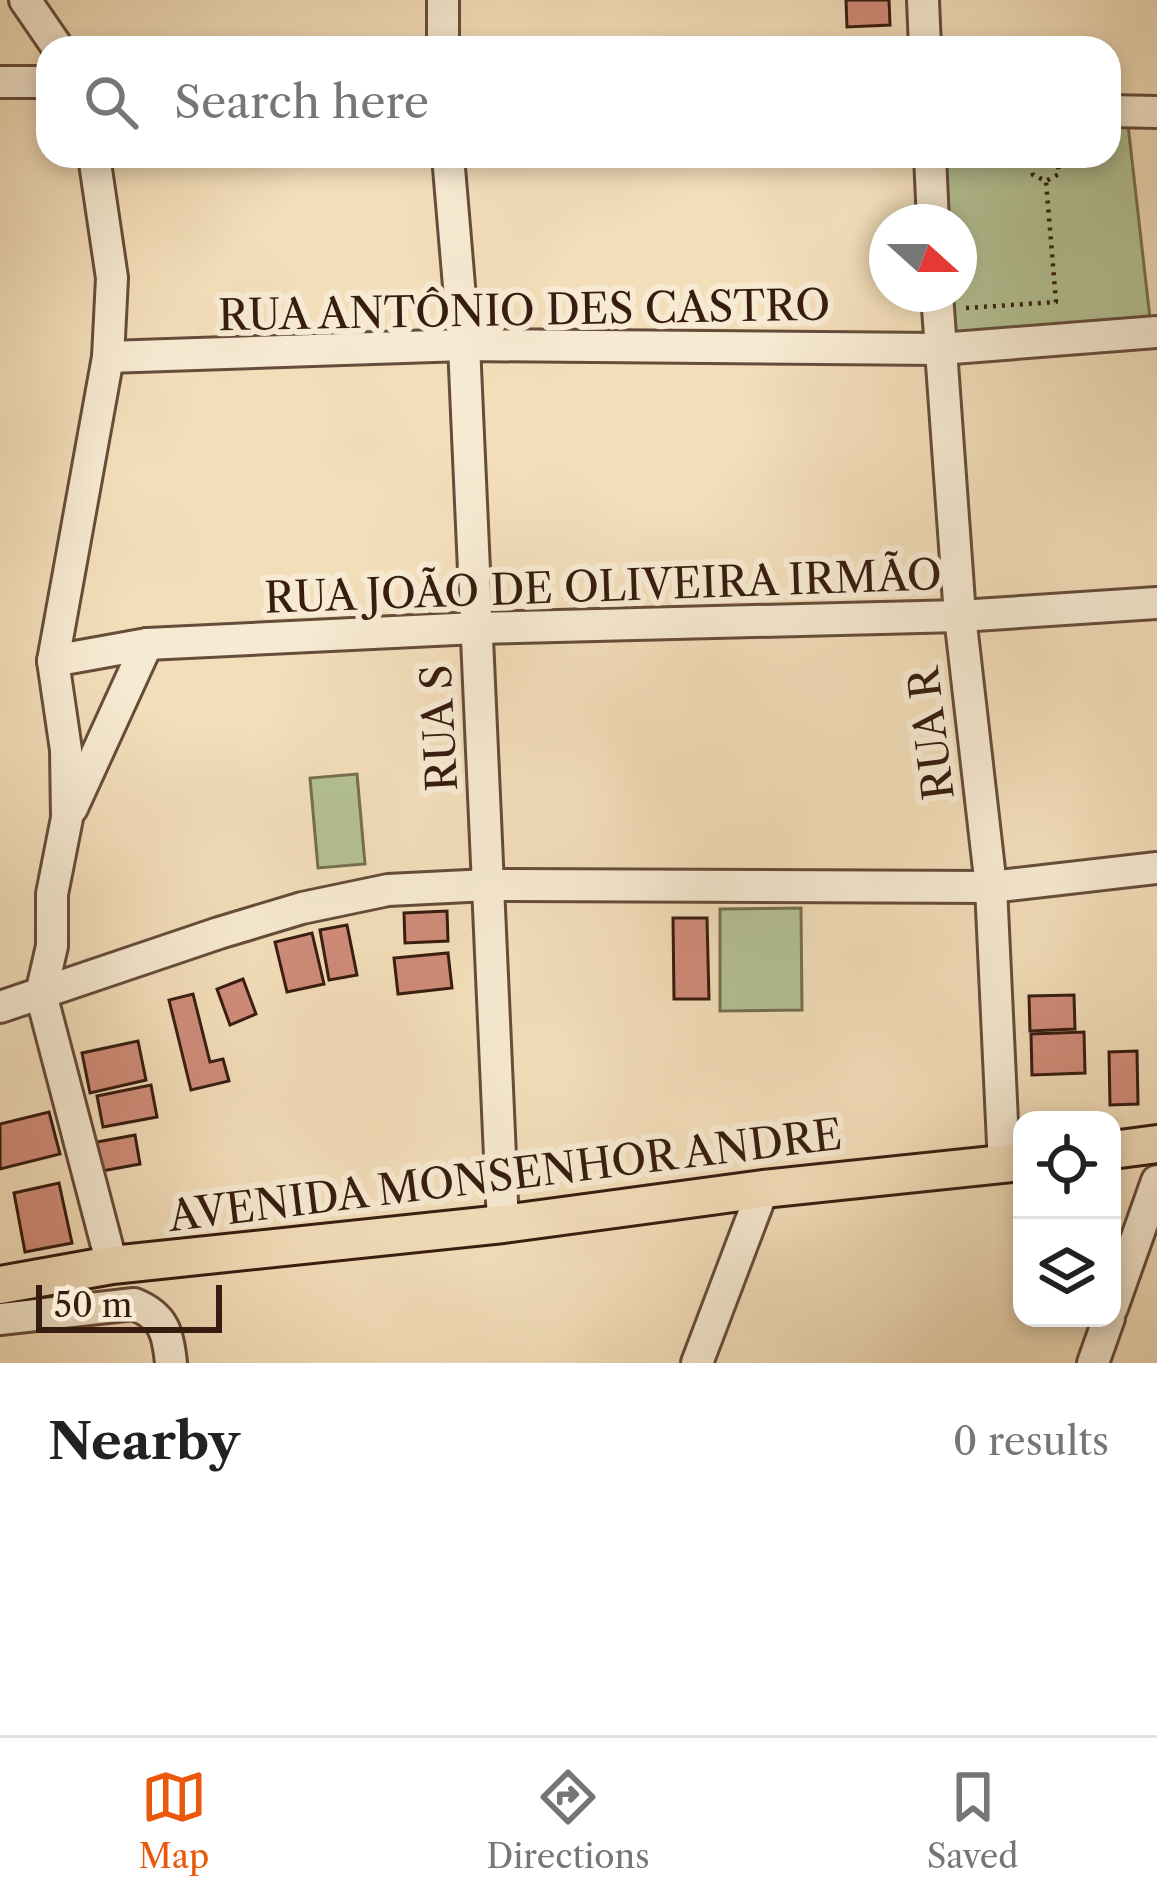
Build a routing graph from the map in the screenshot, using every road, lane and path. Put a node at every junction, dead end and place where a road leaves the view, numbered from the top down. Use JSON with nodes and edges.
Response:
{"nodes":[{"id":1,"x":25,"y":0,"type":"edge"},
{"id":2,"x":443,"y":0,"type":"edge"},
{"id":3,"x":923,"y":0,"type":"edge"},
{"id":4,"x":50,"y":36,"type":"edge"},
{"id":5,"x":443,"y":36,"type":"edge"},
{"id":6,"x":924,"y":36,"type":"edge"},
{"id":7,"x":0,"y":82,"type":"edge"},
{"id":8,"x":36,"y":82,"type":"edge"},
{"id":9,"x":1121,"y":111,"type":"edge"},
{"id":10,"x":1157,"y":112,"type":"edge"},
{"id":11,"x":96,"y":168,"type":"edge"},
{"id":12,"x":449,"y":168,"type":"edge"},
{"id":13,"x":931,"y":168,"type":"edge"},
{"id":14,"x":1031,"y":168,"type":"edge"},
{"id":15,"x":1059,"y":168,"type":"edge"},
{"id":16,"x":1046,"y":181,"type":"junction"},
{"id":17,"x":932,"y":204,"type":"edge"},
{"id":18,"x":977,"y":302,"type":"edge"},
{"id":19,"x":938,"y":312,"type":"edge"},
{"id":20,"x":1157,"y":332,"type":"edge"},
{"id":21,"x":464,"y":345,"type":"junction"},
{"id":22,"x":940,"y":349,"type":"junction"},
{"id":23,"x":108,"y":357,"type":"junction"},
{"id":24,"x":1157,"y":603,"type":"edge"},
{"id":25,"x":960,"y":616,"type":"junction"},
{"id":26,"x":476,"y":628,"type":"junction"},
{"id":27,"x":147,"y":644,"type":"junction"},
{"id":28,"x":53,"y":661,"type":"junction"},
{"id":29,"x":67,"y":818,"type":"junction"},
{"id":30,"x":1157,"y":868,"type":"edge"},
{"id":31,"x":488,"y":885,"type":"junction"},
{"id":32,"x":991,"y":887,"type":"junction"},
{"id":33,"x":40,"y":994,"type":"junction"},
{"id":34,"x":0,"y":1007,"type":"edge"},
{"id":35,"x":1157,"y":1144,"type":"edge"},
{"id":36,"x":1121,"y":1149,"type":"edge"},
{"id":37,"x":1013,"y":1164,"type":"edge"},
{"id":38,"x":1157,"y":1181,"type":"edge"},
{"id":39,"x":763,"y":1189,"type":"junction"},
{"id":40,"x":503,"y":1224,"type":"junction"},
{"id":41,"x":112,"y":1265,"type":"junction"},
{"id":42,"x":1121,"y":1283,"type":"edge"},
{"id":43,"x":0,"y":1285,"type":"edge"},
{"id":44,"x":0,"y":1319,"type":"edge"},
{"id":45,"x":1105,"y":1327,"type":"edge"},
{"id":46,"x":171,"y":1363,"type":"edge"},
{"id":47,"x":697,"y":1363,"type":"edge"},
{"id":48,"x":1093,"y":1363,"type":"edge"}],
"edges":[{"from":1,"to":4,"type":"street"},
{"from":2,"to":5,"type":"street"},
{"from":3,"to":6,"type":"street"},
{"from":7,"to":8,"type":"street"},
{"from":9,"to":10,"type":"street"},
{"from":11,"to":23,"type":"street"},
{"from":12,"to":21,"type":"street","name":"RUA S"},
{"from":13,"to":17,"type":"street"},
{"from":14,"to":16,"type":"path"},
{"from":15,"to":16,"type":"path"},
{"from":16,"to":18,"type":"path"},
{"from":19,"to":22,"type":"street","name":"RUA R"},
{"from":20,"to":22,"type":"street","name":"RUA ANTÔNIO DES CASTRO"},
{"from":21,"to":22,"type":"street","name":"RUA ANTÔNIO DES CASTRO"},
{"from":21,"to":23,"type":"street","name":"RUA ANTÔNIO DES CASTRO"},
{"from":21,"to":26,"type":"street","name":"RUA S"},
{"from":22,"to":25,"type":"street","name":"RUA R"},
{"from":23,"to":28,"type":"street"},
{"from":24,"to":25,"type":"street","name":"RUA JOÃO DE OLIVEIRA IRMÃO"},
{"from":25,"to":26,"type":"street","name":"RUA JOÃO DE OLIVEIRA IRMÃO"},
{"from":25,"to":32,"type":"street","name":"RUA R"},
{"from":26,"to":27,"type":"street","name":"RUA JOÃO DE OLIVEIRA IRMÃO"},
{"from":26,"to":31,"type":"street","name":"RUA S"},
{"from":27,"to":28,"type":"street","name":"RUA JOÃO DE OLIVEIRA IRMÃO"},
{"from":27,"to":29,"type":"street"},
{"from":28,"to":29,"type":"street"},
{"from":29,"to":33,"type":"street"},
{"from":30,"to":32,"type":"street"},
{"from":31,"to":32,"type":"street"},
{"from":31,"to":33,"type":"street"},
{"from":31,"to":40,"type":"street","name":"RUA S"},
{"from":32,"to":37,"type":"street","name":"RUA R"},
{"from":33,"to":34,"type":"street"},
{"from":33,"to":41,"type":"street"},
{"from":35,"to":36,"type":"main road"},
{"from":37,"to":39,"type":"main road","name":"AVENIDA MONSENHOR ANDRE"},
{"from":38,"to":42,"type":"street"},
{"from":39,"to":40,"type":"main road","name":"AVENIDA MONSENHOR ANDRE"},
{"from":39,"to":47,"type":"street"},
{"from":40,"to":41,"type":"main road","name":"AVENIDA MONSENHOR ANDRE"},
{"from":41,"to":43,"type":"main road","name":"AVENIDA MONSENHOR ANDRE"},
{"from":44,"to":46,"type":"street"},
{"from":45,"to":48,"type":"street"}]}
